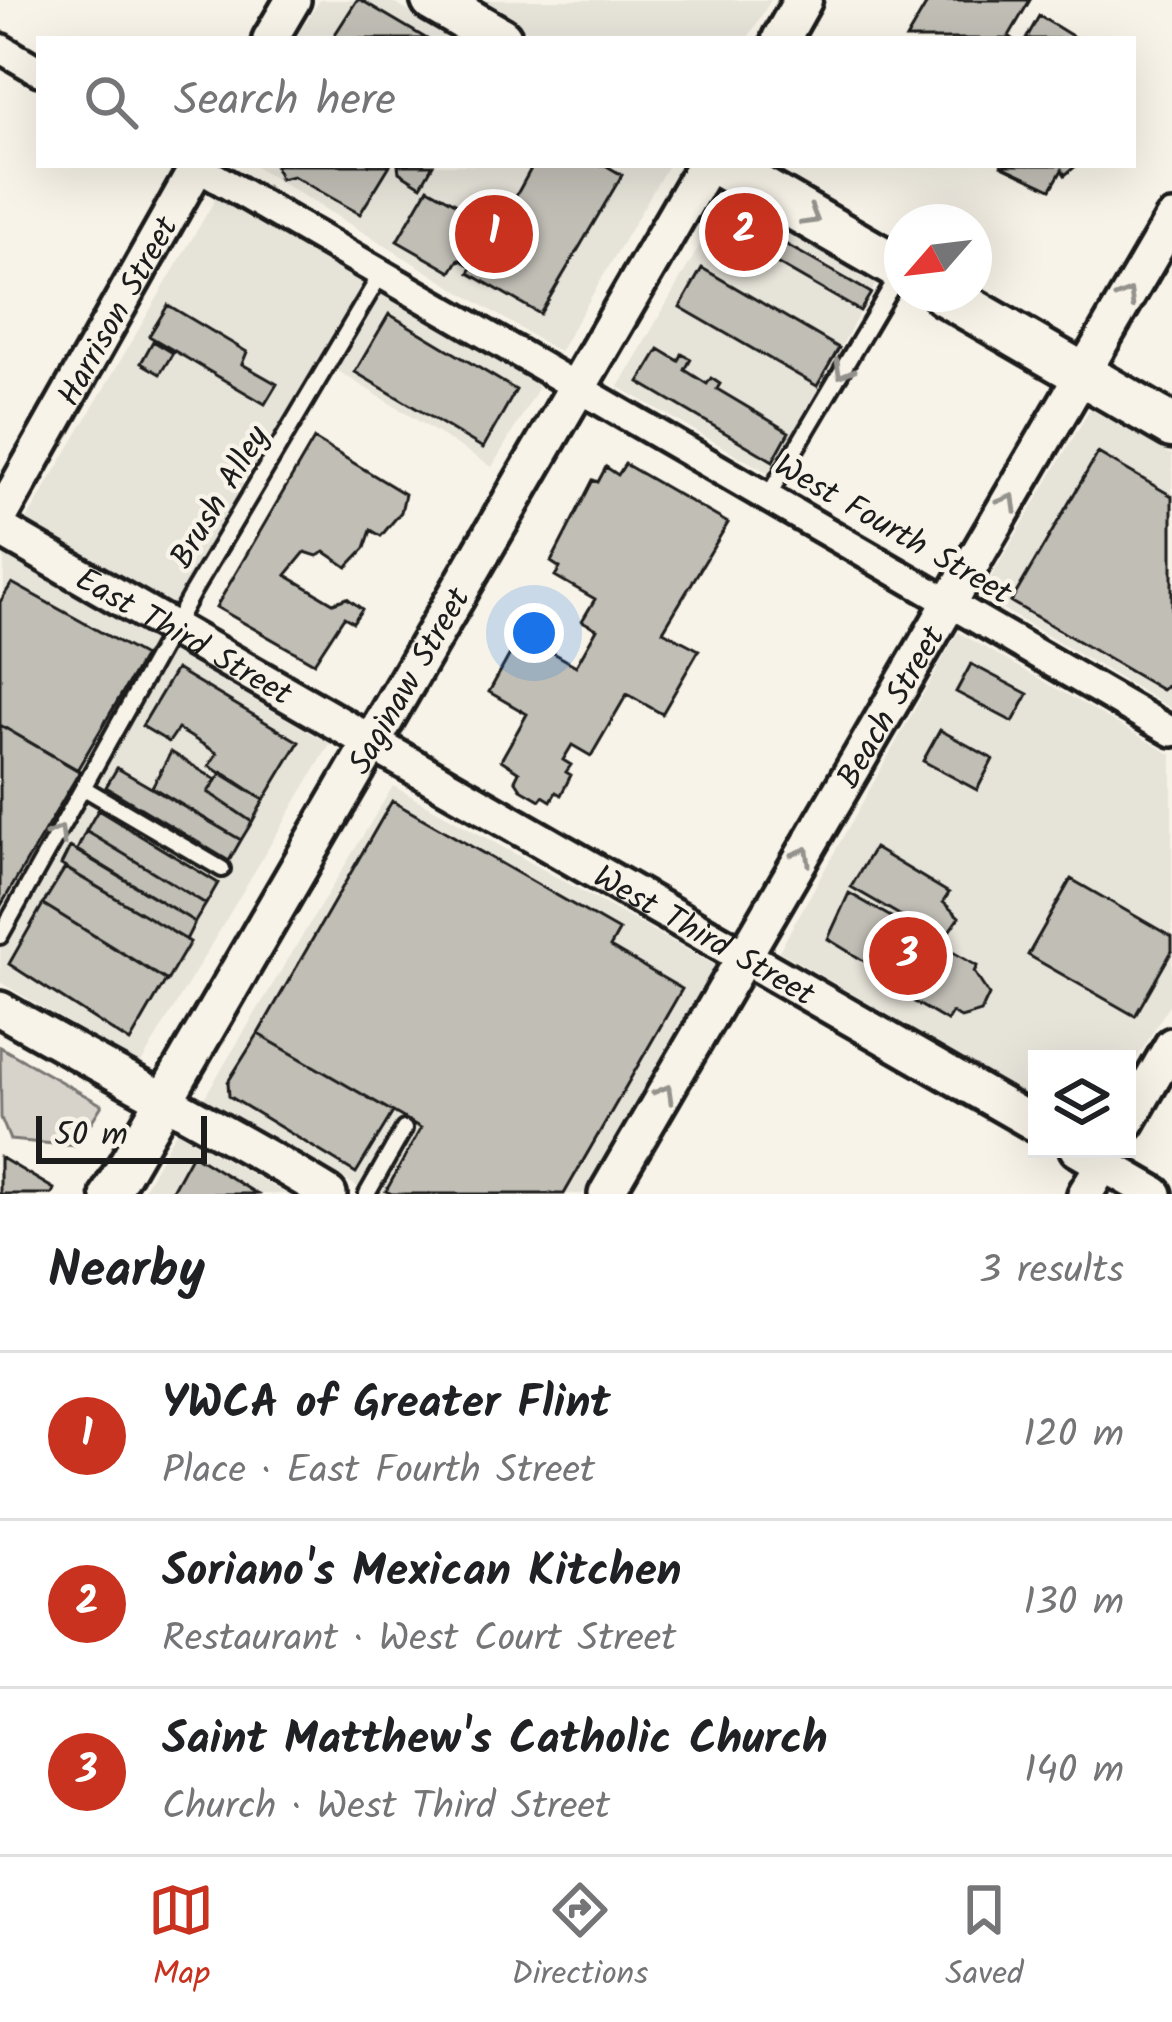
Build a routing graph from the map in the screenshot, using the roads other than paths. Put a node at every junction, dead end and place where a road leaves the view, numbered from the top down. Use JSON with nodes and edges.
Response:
{"nodes":[{"id":1,"x":293,"y":0,"type":"edge"},
{"id":2,"x":433,"y":0,"type":"edge"},
{"id":3,"x":803,"y":0,"type":"edge"},
{"id":4,"x":272,"y":36,"type":"edge"},
{"id":5,"x":495,"y":36,"type":"edge"},
{"id":6,"x":783,"y":36,"type":"edge"},
{"id":7,"x":0,"y":48,"type":"edge"},
{"id":8,"x":36,"y":69,"type":"edge"},
{"id":9,"x":195,"y":168,"type":"edge"},
{"id":10,"x":199,"y":168,"type":"edge"},
{"id":11,"x":704,"y":168,"type":"edge"},
{"id":12,"x":725,"y":168,"type":"edge"},
{"id":13,"x":1172,"y":220,"type":"edge"},
{"id":14,"x":884,"y":260,"type":"edge"},
{"id":15,"x":381,"y":274,"type":"junction"},
{"id":16,"x":884,"y":300,"type":"edge"},
{"id":17,"x":975,"y":312,"type":"edge"},
{"id":18,"x":1083,"y":374,"type":"junction"},
{"id":19,"x":579,"y":386,"type":"junction"},
{"id":20,"x":1172,"y":426,"type":"edge"},
{"id":21,"x":768,"y":496,"type":"junction"},
{"id":22,"x":0,"y":517,"type":"edge"},
{"id":23,"x":0,"y":529,"type":"edge"},
{"id":24,"x":950,"y":603,"type":"junction"},
{"id":25,"x":173,"y":630,"type":"junction"},
{"id":26,"x":1172,"y":732,"type":"edge"},
{"id":27,"x":370,"y":744,"type":"junction"},
{"id":28,"x":84,"y":788,"type":"junction"},
{"id":29,"x":222,"y":869,"type":"dead end"},
{"id":30,"x":0,"y":935,"type":"edge"},
{"id":31,"x":744,"y":956,"type":"junction"},
{"id":32,"x":0,"y":1009,"type":"edge"},
{"id":33,"x":1172,"y":1045,"type":"edge"},
{"id":34,"x":164,"y":1099,"type":"junction"},
{"id":35,"x":1136,"y":1107,"type":"edge"},
{"id":36,"x":1028,"y":1120,"type":"edge"},
{"id":37,"x":404,"y":1129,"type":"dead end"},
{"id":38,"x":1096,"y":1158,"type":"edge"},
{"id":39,"x":1103,"y":1158,"type":"edge"},
{"id":40,"x":110,"y":1194,"type":"edge"},
{"id":41,"x":329,"y":1194,"type":"edge"},
{"id":42,"x":367,"y":1194,"type":"edge"},
{"id":43,"x":606,"y":1194,"type":"edge"},
{"id":44,"x":1085,"y":1194,"type":"edge"},
{"id":45,"x":1155,"y":1194,"type":"edge"}],
"edges":[{"from":1,"to":4,"type":"street"},
{"from":2,"to":5,"type":"main road"},
{"from":3,"to":6,"type":"main road"},
{"from":7,"to":8,"type":"street"},
{"from":9,"to":22,"type":"street","name":"Harrison Street"},
{"from":10,"to":15,"type":"street","name":"West Fourth Street"},
{"from":11,"to":19,"type":"main road","name":"Saginaw Street"},
{"from":12,"to":14,"type":"main road","one_way":true},
{"from":18,"to":13,"type":"street","name":"Beach Street","one_way":true},
{"from":15,"to":19,"type":"street","name":"West Fourth Street"},
{"from":15,"to":25,"type":"lane","name":"Brush Alley"},
{"from":16,"to":21,"type":"lane","one_way":true},
{"from":17,"to":18,"type":"main road"},
{"from":18,"to":20,"type":"main road"},
{"from":24,"to":18,"type":"street","name":"Beach Street","one_way":true},
{"from":19,"to":21,"type":"street","name":"West Fourth Street"},
{"from":19,"to":27,"type":"main road","name":"Saginaw Street"},
{"from":21,"to":24,"type":"street","name":"West Fourth Street"},
{"from":23,"to":25,"type":"street","name":"East Third Street"},
{"from":24,"to":26,"type":"street","name":"West Fourth Street"},
{"from":31,"to":24,"type":"street","name":"Beach Street","one_way":true},
{"from":25,"to":27,"type":"street","name":"East Third Street"},
{"from":25,"to":28,"type":"lane","name":"Brush Alley"},
{"from":27,"to":31,"type":"street","name":"West Third Street"},
{"from":27,"to":34,"type":"main road","name":"Saginaw Street"},
{"from":28,"to":29,"type":"lane"},
{"from":30,"to":28,"type":"lane","name":"Brush Alley","one_way":true},
{"from":31,"to":36,"type":"street","name":"West Third Street"},
{"from":43,"to":31,"type":"street","name":"Beach Street","one_way":true},
{"from":32,"to":34,"type":"street"},
{"from":33,"to":35,"type":"street"},
{"from":34,"to":40,"type":"main road","name":"Saginaw Street"},
{"from":34,"to":41,"type":"street"},
{"from":37,"to":42,"type":"lane"},
{"from":38,"to":44,"type":"street"},
{"from":39,"to":45,"type":"street"}]}
